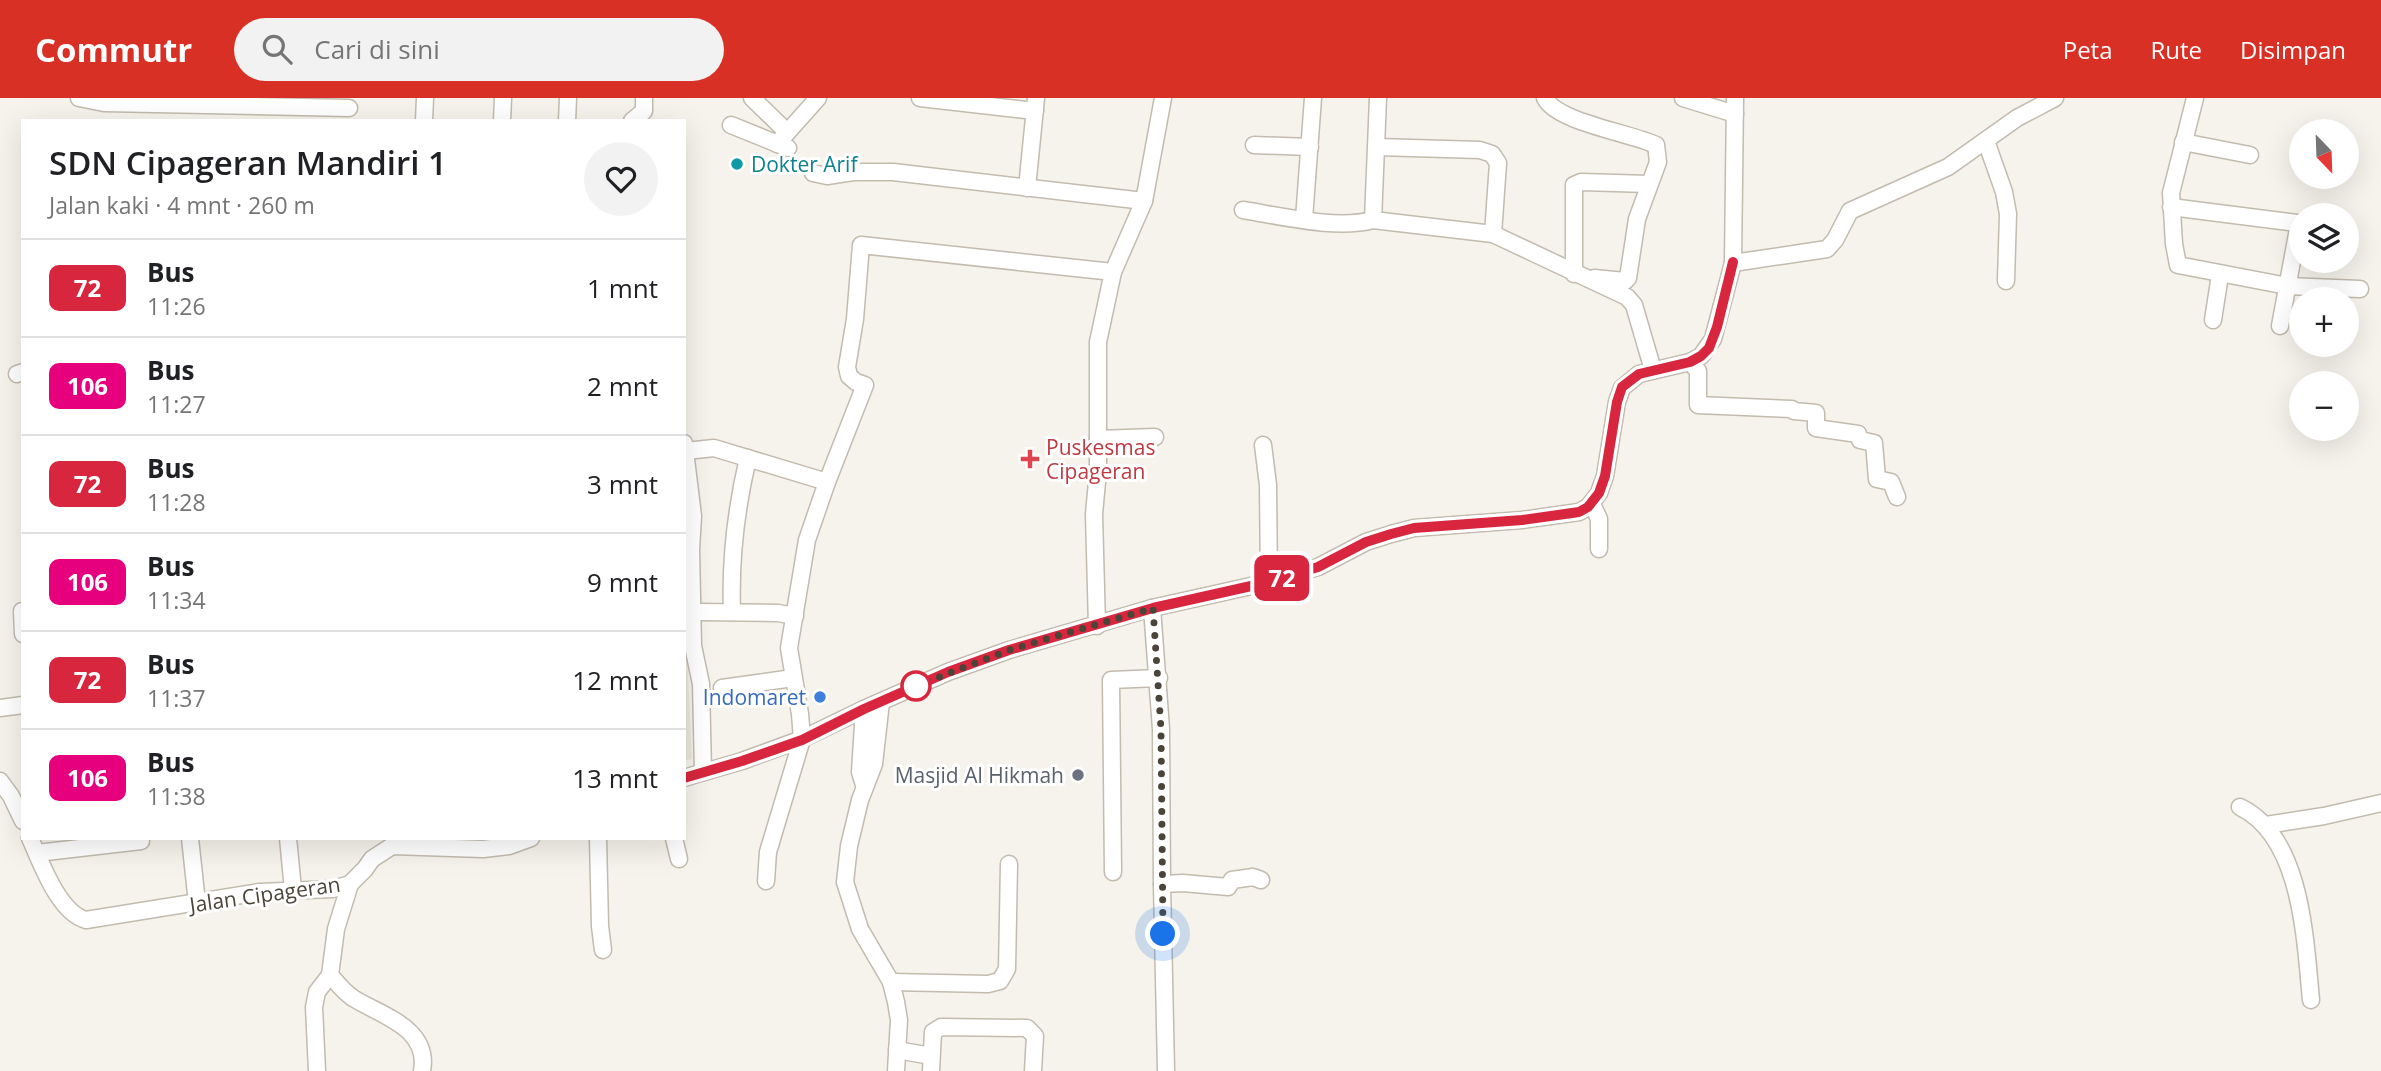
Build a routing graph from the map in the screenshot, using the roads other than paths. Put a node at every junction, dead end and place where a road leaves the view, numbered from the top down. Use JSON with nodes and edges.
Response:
{"nodes":[{"id":1,"x":79,"y":98,"type":"edge"},
{"id":2,"x":425,"y":98,"type":"edge"},
{"id":3,"x":503,"y":98,"type":"edge"},
{"id":4,"x":568,"y":98,"type":"edge"},
{"id":5,"x":644,"y":98,"type":"edge"},
{"id":6,"x":752,"y":98,"type":"edge"},
{"id":7,"x":818,"y":98,"type":"edge"},
{"id":8,"x":920,"y":98,"type":"edge"},
{"id":9,"x":1163,"y":98,"type":"edge"},
{"id":10,"x":1313,"y":98,"type":"edge"},
{"id":11,"x":1378,"y":98,"type":"edge"},
{"id":12,"x":1545,"y":98,"type":"edge"},
{"id":13,"x":1683,"y":98,"type":"edge"},
{"id":14,"x":2055,"y":98,"type":"edge"},
{"id":15,"x":2195,"y":98,"type":"edge"},
{"id":16,"x":104,"y":103,"type":"junction"},
{"id":17,"x":1036,"y":104,"type":"edge"},
{"id":18,"x":1735,"y":106,"type":"edge"},
{"id":19,"x":349,"y":109,"type":"edge"},
{"id":20,"x":288,"y":114,"type":"edge"},
{"id":21,"x":103,"y":119,"type":"edge"},
{"id":22,"x":424,"y":119,"type":"edge"},
{"id":23,"x":502,"y":119,"type":"edge"},
{"id":24,"x":567,"y":119,"type":"edge"},
{"id":25,"x":634,"y":119,"type":"edge"},
{"id":26,"x":731,"y":124,"type":"dead end"},
{"id":27,"x":784,"y":141,"type":"junction"},
{"id":28,"x":1986,"y":141,"type":"junction"},
{"id":29,"x":2183,"y":142,"type":"junction"},
{"id":30,"x":1254,"y":145,"type":"dead end"},
{"id":31,"x":1310,"y":147,"type":"junction"},
{"id":32,"x":1377,"y":147,"type":"junction"},
{"id":33,"x":2249,"y":155,"type":"dead end"},
{"id":34,"x":813,"y":173,"type":"dead end"},
{"id":35,"x":1649,"y":184,"type":"junction"},
{"id":36,"x":1027,"y":188,"type":"junction"},
{"id":37,"x":1144,"y":201,"type":"junction"},
{"id":38,"x":2171,"y":207,"type":"junction"},
{"id":39,"x":1243,"y":210,"type":"dead end"},
{"id":40,"x":1304,"y":219,"type":"junction"},
{"id":41,"x":1373,"y":220,"type":"junction"},
{"id":42,"x":1493,"y":234,"type":"junction"},
{"id":43,"x":1733,"y":262,"type":"junction"},
{"id":44,"x":1114,"y":272,"type":"junction"},
{"id":45,"x":2220,"y":275,"type":"junction"},
{"id":46,"x":1579,"y":276,"type":"junction"},
{"id":47,"x":2006,"y":281,"type":"dead end"},
{"id":48,"x":2287,"y":286,"type":"junction"},
{"id":49,"x":2360,"y":289,"type":"dead end"},
{"id":50,"x":2213,"y":320,"type":"dead end"},
{"id":51,"x":2280,"y":326,"type":"dead end"},
{"id":52,"x":1690,"y":362,"type":"junction"},
{"id":53,"x":1653,"y":370,"type":"junction"},
{"id":54,"x":1155,"y":437,"type":"dead end"},
{"id":55,"x":1098,"y":439,"type":"junction"},
{"id":56,"x":1263,"y":445,"type":"dead end"},
{"id":57,"x":693,"y":447,"type":"edge"},
{"id":58,"x":748,"y":458,"type":"junction"},
{"id":59,"x":827,"y":482,"type":"junction"},
{"id":60,"x":1897,"y":497,"type":"dead end"},
{"id":61,"x":1592,"y":504,"type":"junction"},
{"id":62,"x":1599,"y":549,"type":"dead end"},
{"id":63,"x":1269,"y":582,"type":"junction"},
{"id":64,"x":1153,"y":608,"type":"junction"},
{"id":65,"x":732,"y":611,"type":"junction"},
{"id":66,"x":700,"y":612,"type":"dead end"},
{"id":67,"x":795,"y":616,"type":"junction"},
{"id":68,"x":1097,"y":626,"type":"junction"},
{"id":69,"x":793,"y":678,"type":"junction"},
{"id":70,"x":1158,"y":678,"type":"junction"},
{"id":71,"x":722,"y":688,"type":"dead end"},
{"id":72,"x":881,"y":702,"type":"junction"},
{"id":73,"x":21,"y":705,"type":"edge"},
{"id":74,"x":0,"y":708,"type":"edge"},
{"id":75,"x":864,"y":709,"type":"junction"},
{"id":76,"x":802,"y":740,"type":"junction"},
{"id":77,"x":703,"y":772,"type":"junction"},
{"id":78,"x":686,"y":777,"type":"edge"},
{"id":79,"x":0,"y":781,"type":"edge"},
{"id":80,"x":864,"y":785,"type":"junction"},
{"id":81,"x":2381,"y":803,"type":"edge"},
{"id":82,"x":7,"y":804,"type":"edge"},
{"id":83,"x":2240,"y":807,"type":"dead end"},
{"id":84,"x":21,"y":819,"type":"edge"},
{"id":85,"x":2266,"y":825,"type":"junction"},
{"id":86,"x":190,"y":840,"type":"edge"},
{"id":87,"x":288,"y":840,"type":"edge"},
{"id":88,"x":526,"y":840,"type":"edge"},
{"id":89,"x":598,"y":840,"type":"edge"},
{"id":90,"x":674,"y":840,"type":"edge"},
{"id":91,"x":141,"y":841,"type":"dead end"},
{"id":92,"x":459,"y":844,"type":"edge"},
{"id":93,"x":34,"y":845,"type":"edge"},
{"id":94,"x":679,"y":859,"type":"dead end"},
{"id":95,"x":1009,"y":864,"type":"dead end"},
{"id":96,"x":1113,"y":872,"type":"dead end"},
{"id":97,"x":1261,"y":880,"type":"dead end"},
{"id":98,"x":766,"y":881,"type":"dead end"},
{"id":99,"x":350,"y":884,"type":"junction"},
{"id":100,"x":1161,"y":884,"type":"junction"},
{"id":101,"x":293,"y":890,"type":"junction"},
{"id":102,"x":197,"y":903,"type":"junction"},
{"id":103,"x":603,"y":950,"type":"dead end"},
{"id":104,"x":330,"y":975,"type":"junction"},
{"id":105,"x":891,"y":982,"type":"junction"},
{"id":106,"x":2311,"y":1000,"type":"dead end"},
{"id":107,"x":897,"y":1050,"type":"junction"},
{"id":108,"x":931,"y":1063,"type":"edge"},
{"id":109,"x":317,"y":1071,"type":"edge"},
{"id":110,"x":422,"y":1071,"type":"edge"},
{"id":111,"x":896,"y":1071,"type":"edge"},
{"id":112,"x":1033,"y":1071,"type":"edge"},
{"id":113,"x":1167,"y":1071,"type":"edge"}],
"edges":[{"from":1,"to":16,"type":"street"},
{"from":2,"to":22,"type":"street"},
{"from":3,"to":23,"type":"street"},
{"from":4,"to":24,"type":"street"},
{"from":5,"to":25,"type":"street"},
{"from":6,"to":27,"type":"street"},
{"from":7,"to":27,"type":"street"},
{"from":8,"to":17,"type":"street"},
{"from":9,"to":37,"type":"street"},
{"from":10,"to":31,"type":"street"},
{"from":11,"to":32,"type":"street"},
{"from":12,"to":35,"type":"street"},
{"from":13,"to":18,"type":"street"},
{"from":14,"to":28,"type":"street"},
{"from":15,"to":29,"type":"street"},
{"from":16,"to":20,"type":"street"},
{"from":16,"to":21,"type":"street"},
{"from":17,"to":36,"type":"street"},
{"from":18,"to":43,"type":"street"},
{"from":19,"to":20,"type":"street"},
{"from":26,"to":27,"type":"street"},
{"from":28,"to":43,"type":"street"},
{"from":28,"to":47,"type":"street"},
{"from":29,"to":33,"type":"street"},
{"from":29,"to":38,"type":"street"},
{"from":30,"to":31,"type":"street"},
{"from":31,"to":40,"type":"street"},
{"from":32,"to":41,"type":"street"},
{"from":32,"to":42,"type":"street"},
{"from":34,"to":36,"type":"street"},
{"from":35,"to":46,"type":"street"},
{"from":35,"to":46,"type":"street"},
{"from":36,"to":37,"type":"street"},
{"from":37,"to":44,"type":"street"},
{"from":38,"to":45,"type":"street"},
{"from":38,"to":48,"type":"street"},
{"from":39,"to":40,"type":"street"},
{"from":40,"to":41,"type":"street"},
{"from":41,"to":42,"type":"street"},
{"from":42,"to":46,"type":"street"},
{"from":43,"to":52,"type":"street"},
{"from":44,"to":55,"type":"street"},
{"from":44,"to":59,"type":"street"},
{"from":45,"to":48,"type":"street"},
{"from":45,"to":50,"type":"street"},
{"from":46,"to":53,"type":"street"},
{"from":48,"to":49,"type":"street"},
{"from":48,"to":51,"type":"street"},
{"from":52,"to":53,"type":"street"},
{"from":52,"to":60,"type":"street"},
{"from":53,"to":61,"type":"street"},
{"from":54,"to":55,"type":"street"},
{"from":55,"to":68,"type":"street"},
{"from":56,"to":63,"type":"street"},
{"from":57,"to":58,"type":"street"},
{"from":57,"to":77,"type":"street"},
{"from":58,"to":59,"type":"street"},
{"from":58,"to":65,"type":"street"},
{"from":59,"to":67,"type":"street"},
{"from":61,"to":62,"type":"street"},
{"from":61,"to":63,"type":"street"},
{"from":63,"to":64,"type":"street"},
{"from":64,"to":68,"type":"street"},
{"from":64,"to":70,"type":"street"},
{"from":65,"to":66,"type":"street"},
{"from":65,"to":67,"type":"street"},
{"from":67,"to":69,"type":"street"},
{"from":68,"to":72,"type":"street"},
{"from":69,"to":71,"type":"street"},
{"from":69,"to":76,"type":"street"},
{"from":70,"to":96,"type":"street"},
{"from":70,"to":100,"type":"street"},
{"from":72,"to":75,"type":"street"},
{"from":72,"to":80,"type":"street"},
{"from":73,"to":74,"type":"street"},
{"from":75,"to":76,"type":"street"},
{"from":75,"to":80,"type":"street"},
{"from":76,"to":77,"type":"street"},
{"from":76,"to":98,"type":"street"},
{"from":77,"to":78,"type":"street"},
{"from":79,"to":82,"type":"street"},
{"from":80,"to":105,"type":"street"},
{"from":81,"to":85,"type":"street"},
{"from":82,"to":84,"type":"street"},
{"from":83,"to":85,"type":"street"},
{"from":85,"to":106,"type":"street"},
{"from":86,"to":102,"type":"street"},
{"from":87,"to":101,"type":"street"},
{"from":88,"to":92,"type":"street","name":"Jalan Cipageran"},
{"from":89,"to":103,"type":"street"},
{"from":90,"to":94,"type":"street"},
{"from":91,"to":93,"type":"street"},
{"from":92,"to":99,"type":"street","name":"Jalan Cipageran"},
{"from":93,"to":102,"type":"street","name":"Jalan Cipageran"},
{"from":95,"to":105,"type":"street"},
{"from":97,"to":100,"type":"street"},
{"from":99,"to":101,"type":"street","name":"Jalan Cipageran"},
{"from":99,"to":104,"type":"street"},
{"from":100,"to":113,"type":"street"},
{"from":101,"to":102,"type":"street","name":"Jalan Cipageran"},
{"from":104,"to":109,"type":"street"},
{"from":104,"to":110,"type":"street"},
{"from":105,"to":107,"type":"street"},
{"from":107,"to":108,"type":"street"},
{"from":107,"to":111,"type":"street"},
{"from":108,"to":112,"type":"street"}]}
